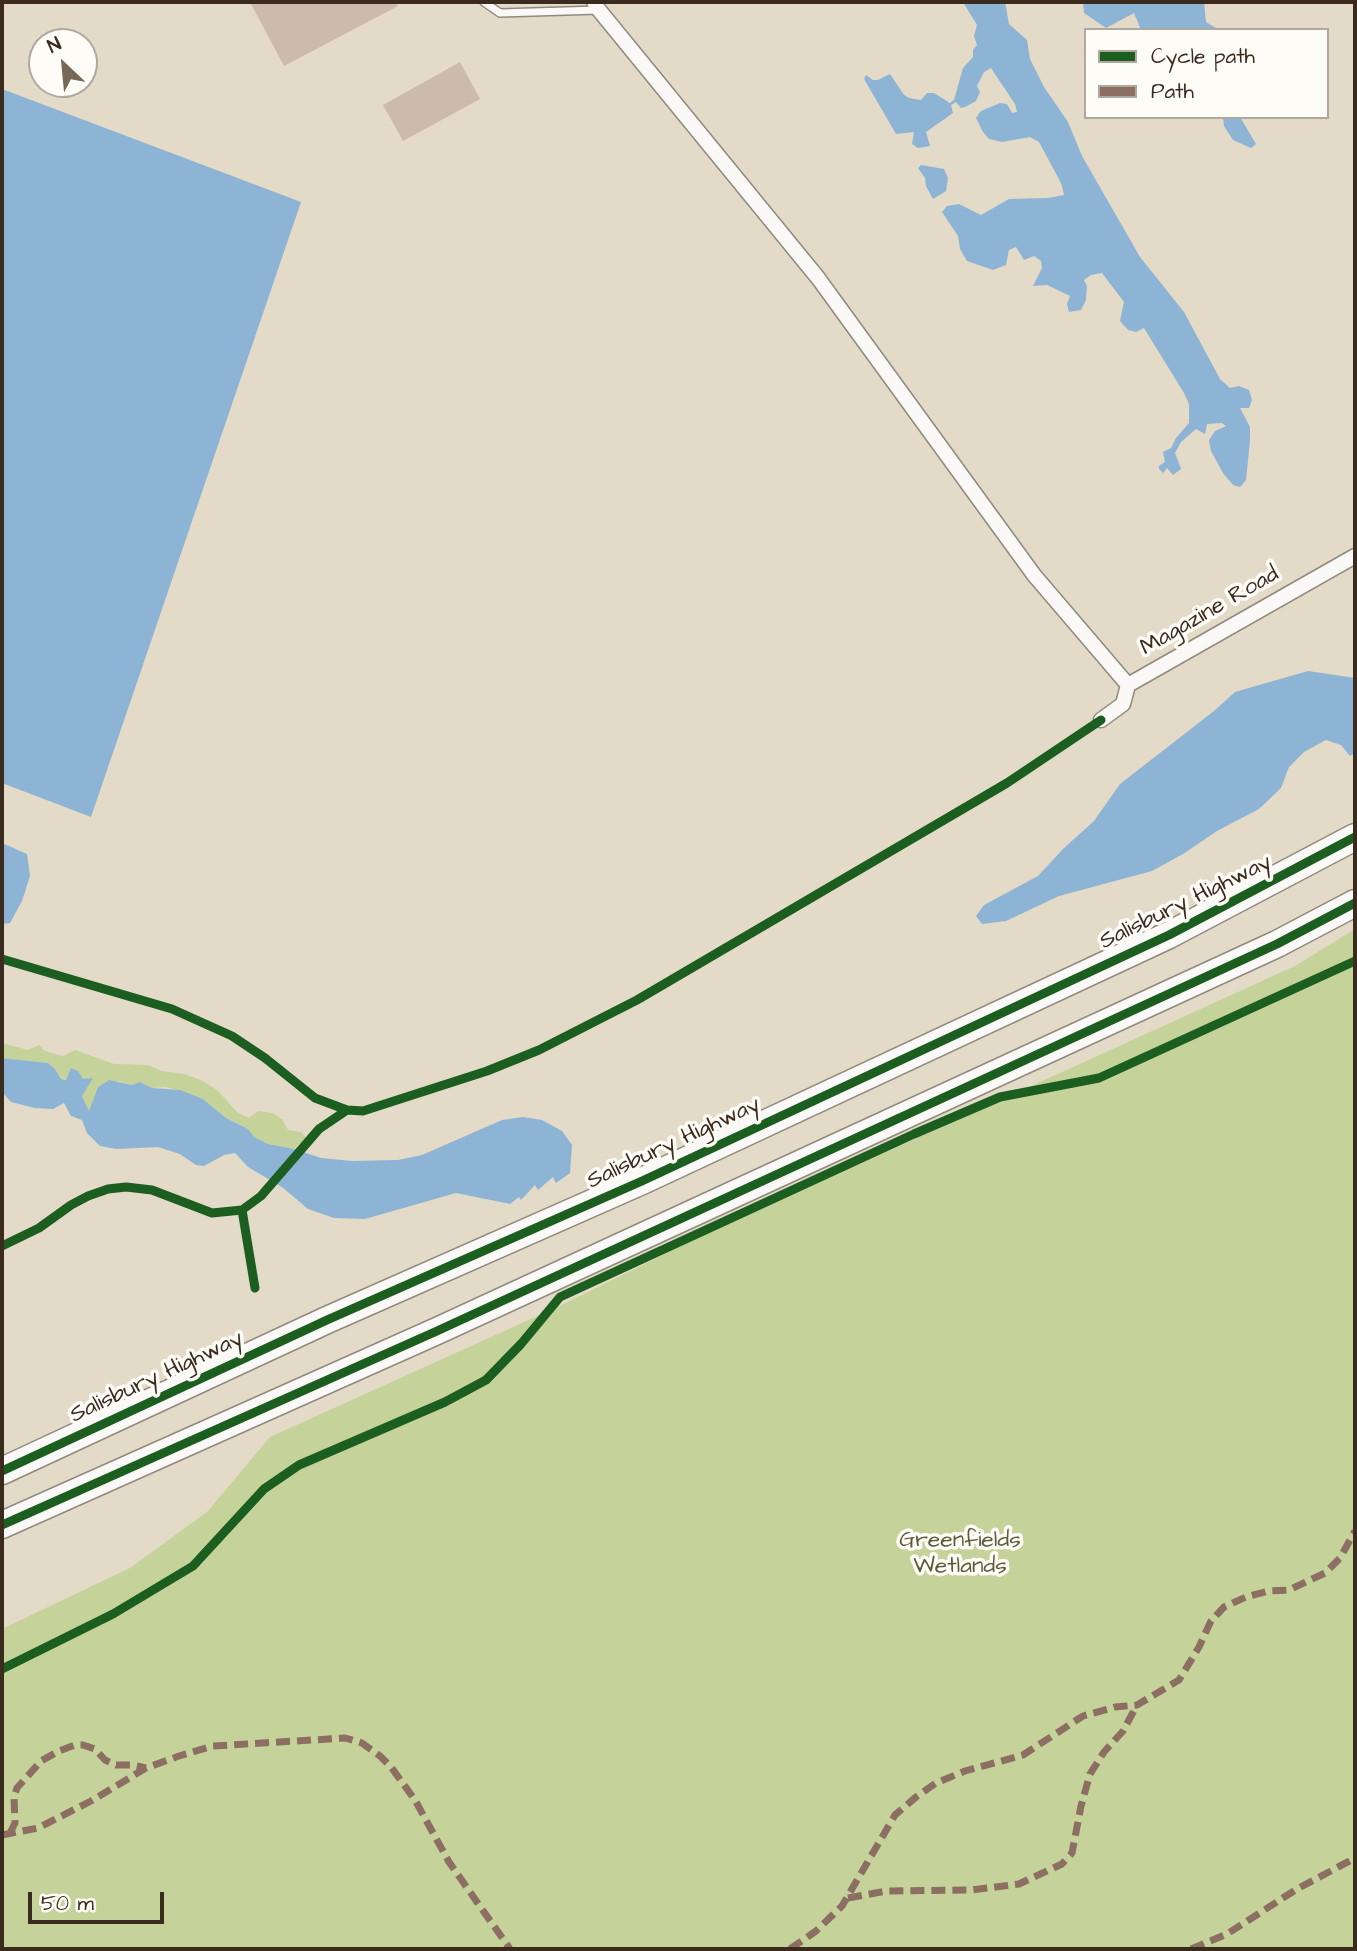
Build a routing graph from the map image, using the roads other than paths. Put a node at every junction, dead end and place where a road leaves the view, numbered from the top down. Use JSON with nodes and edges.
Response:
{"nodes":[{"id":1,"x":484,"y":2,"type":"edge"},
{"id":2,"x":596,"y":6,"type":"edge"},
{"id":3,"x":1355,"y":556,"type":"edge"},
{"id":4,"x":1128,"y":685,"type":"junction"},
{"id":5,"x":1101,"y":720,"type":"dead end"},
{"id":6,"x":1355,"y":837,"type":"edge"},
{"id":7,"x":1355,"y":903,"type":"edge"},
{"id":8,"x":2,"y":1471,"type":"edge"},
{"id":9,"x":2,"y":1525,"type":"edge"}],
"edges":[{"from":1,"to":2,"type":"lane"},
{"from":2,"to":4,"type":"street"},
{"from":3,"to":4,"type":"street","name":"Magazine Road"},
{"from":4,"to":5,"type":"street","name":"Magazine Road"},
{"from":6,"to":8,"type":"highway","name":"Salisbury Highway"},
{"from":7,"to":9,"type":"highway"}]}
